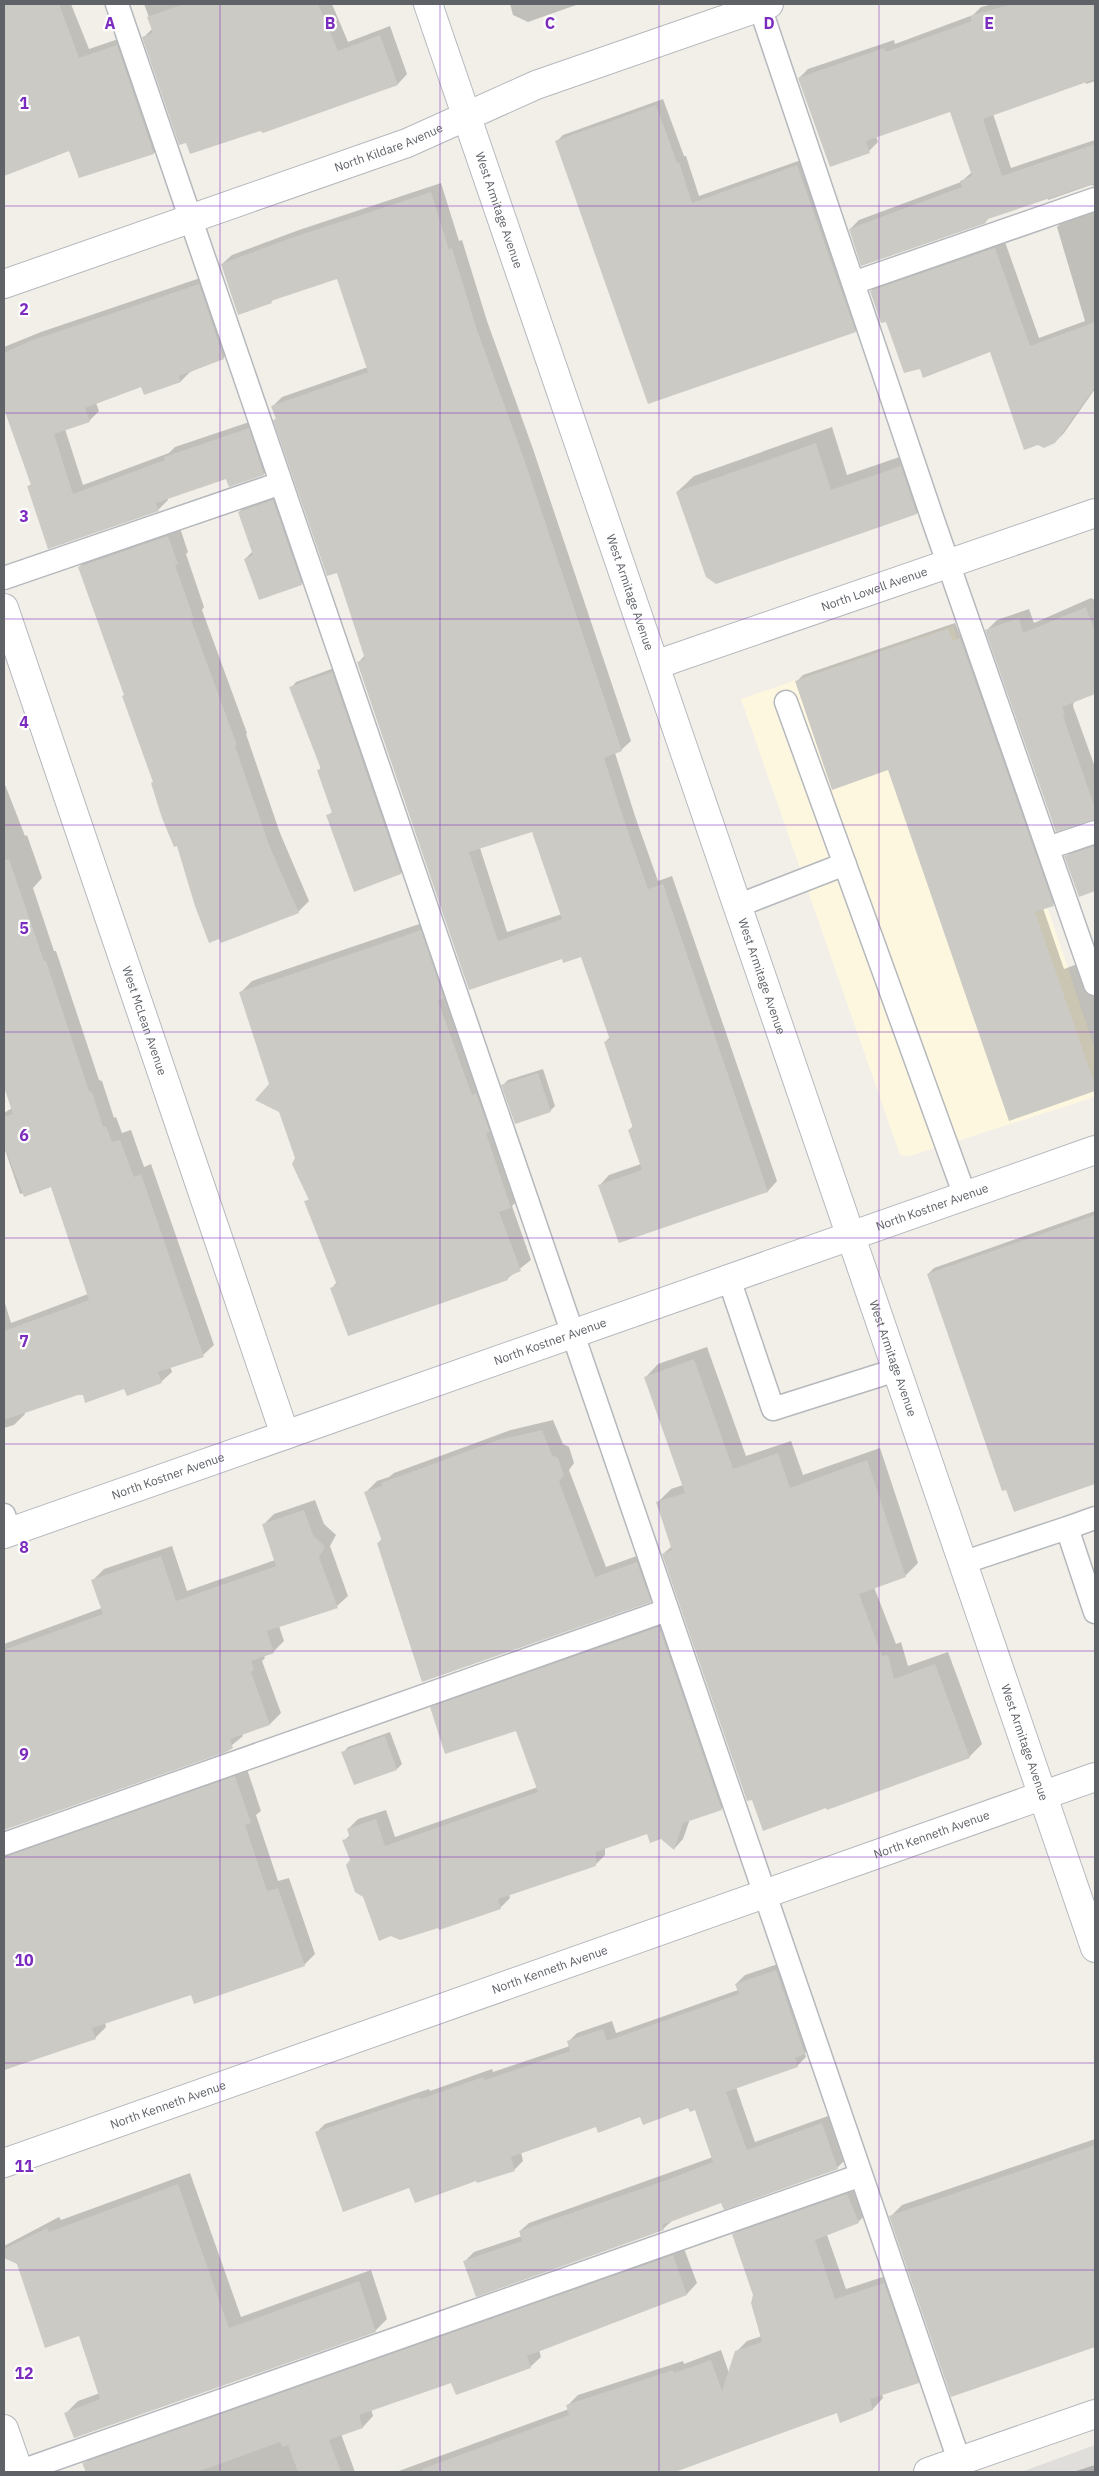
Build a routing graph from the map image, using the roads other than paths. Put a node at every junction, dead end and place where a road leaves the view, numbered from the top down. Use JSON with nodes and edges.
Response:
{"nodes":[{"id":1,"x":117,"y":4,"type":"edge"},
{"id":2,"x":428,"y":4,"type":"edge"},
{"id":3,"x":762,"y":5,"type":"edge"},
{"id":4,"x":466,"y":116,"type":"junction"},
{"id":5,"x":1095,"y":199,"type":"edge"},
{"id":6,"x":190,"y":219,"type":"junction"},
{"id":7,"x":853,"y":283,"type":"junction"},
{"id":8,"x":4,"y":284,"type":"edge"},
{"id":9,"x":281,"y":483,"type":"junction"},
{"id":10,"x":1095,"y":513,"type":"edge"},
{"id":11,"x":949,"y":563,"type":"junction"},
{"id":12,"x":4,"y":578,"type":"edge"},
{"id":13,"x":4,"y":608,"type":"edge"},
{"id":14,"x":655,"y":665,"type":"junction"},
{"id":15,"x":786,"y":702,"type":"dead end"},
{"id":16,"x":1095,"y":832,"type":"edge"},
{"id":17,"x":1048,"y":848,"type":"junction"},
{"id":18,"x":845,"y":864,"type":"junction"},
{"id":19,"x":738,"y":906,"type":"junction"},
{"id":20,"x":1095,"y":984,"type":"edge"},
{"id":21,"x":1095,"y":1150,"type":"edge"},
{"id":22,"x":965,"y":1196,"type":"junction"},
{"id":23,"x":851,"y":1236,"type":"junction"},
{"id":24,"x":729,"y":1279,"type":"junction"},
{"id":25,"x":573,"y":1334,"type":"junction"},
{"id":26,"x":896,"y":1370,"type":"junction"},
{"id":27,"x":285,"y":1435,"type":"junction"},
{"id":28,"x":1095,"y":1518,"type":"edge"},
{"id":29,"x":6,"y":1527,"type":"edge"},
{"id":30,"x":1067,"y":1528,"type":"junction"},
{"id":31,"x":962,"y":1563,"type":"junction"},
{"id":32,"x":667,"y":1610,"type":"junction"},
{"id":33,"x":1095,"y":1612,"type":"edge"},
{"id":34,"x":1095,"y":1777,"type":"edge"},
{"id":35,"x":1043,"y":1795,"type":"junction"},
{"id":36,"x":4,"y":1844,"type":"edge"},
{"id":37,"x":766,"y":1895,"type":"junction"},
{"id":38,"x":1095,"y":1948,"type":"edge"},
{"id":39,"x":4,"y":2163,"type":"edge"},
{"id":40,"x":861,"y":2175,"type":"junction"},
{"id":41,"x":1095,"y":2414,"type":"edge"},
{"id":42,"x":4,"y":2428,"type":"edge"},
{"id":43,"x":962,"y":2467,"type":"edge"},
{"id":44,"x":19,"y":2472,"type":"edge"},
{"id":45,"x":928,"y":2472,"type":"edge"}],
"edges":[{"from":1,"to":6,"type":"lane"},
{"from":2,"to":4,"type":"street","name":"West Armitage Avenue"},
{"from":3,"to":4,"type":"street","name":"North Kildare Avenue"},
{"from":3,"to":7,"type":"lane"},
{"from":4,"to":6,"type":"street","name":"North Kildare Avenue"},
{"from":4,"to":14,"type":"street","name":"West Armitage Avenue"},
{"from":5,"to":7,"type":"lane"},
{"from":6,"to":8,"type":"street","name":"North Kildare Avenue"},
{"from":6,"to":9,"type":"lane"},
{"from":7,"to":11,"type":"lane"},
{"from":9,"to":12,"type":"lane"},
{"from":9,"to":25,"type":"lane"},
{"from":10,"to":11,"type":"street","name":"North Lowell Avenue"},
{"from":11,"to":14,"type":"street","name":"North Lowell Avenue"},
{"from":11,"to":17,"type":"lane"},
{"from":13,"to":27,"type":"street","name":"West McLean Avenue"},
{"from":14,"to":19,"type":"street","name":"West Armitage Avenue"},
{"from":15,"to":18,"type":"lane"},
{"from":16,"to":17,"type":"lane"},
{"from":17,"to":20,"type":"lane"},
{"from":18,"to":19,"type":"lane"},
{"from":18,"to":22,"type":"lane"},
{"from":19,"to":23,"type":"street","name":"West Armitage Avenue"},
{"from":21,"to":22,"type":"street","name":"North Kostner Avenue"},
{"from":22,"to":23,"type":"street","name":"North Kostner Avenue"},
{"from":23,"to":24,"type":"street","name":"North Kostner Avenue"},
{"from":23,"to":26,"type":"street","name":"West Armitage Avenue"},
{"from":24,"to":25,"type":"street","name":"North Kostner Avenue"},
{"from":24,"to":26,"type":"lane"},
{"from":25,"to":27,"type":"street","name":"North Kostner Avenue"},
{"from":25,"to":32,"type":"lane"},
{"from":26,"to":31,"type":"street","name":"West Armitage Avenue"},
{"from":27,"to":29,"type":"street","name":"North Kostner Avenue"},
{"from":28,"to":30,"type":"lane"},
{"from":30,"to":31,"type":"lane"},
{"from":30,"to":33,"type":"lane"},
{"from":31,"to":35,"type":"street","name":"West Armitage Avenue"},
{"from":32,"to":36,"type":"lane"},
{"from":32,"to":37,"type":"lane"},
{"from":34,"to":35,"type":"street","name":"North Kenneth Avenue"},
{"from":35,"to":37,"type":"street","name":"North Kenneth Avenue"},
{"from":35,"to":38,"type":"street","name":"West Armitage Avenue"},
{"from":37,"to":39,"type":"street","name":"North Kenneth Avenue"},
{"from":37,"to":40,"type":"lane"},
{"from":40,"to":43,"type":"lane"},
{"from":40,"to":44,"type":"lane"},
{"from":41,"to":43,"type":"street"},
{"from":42,"to":44,"type":"street"},
{"from":43,"to":45,"type":"street"}]}
